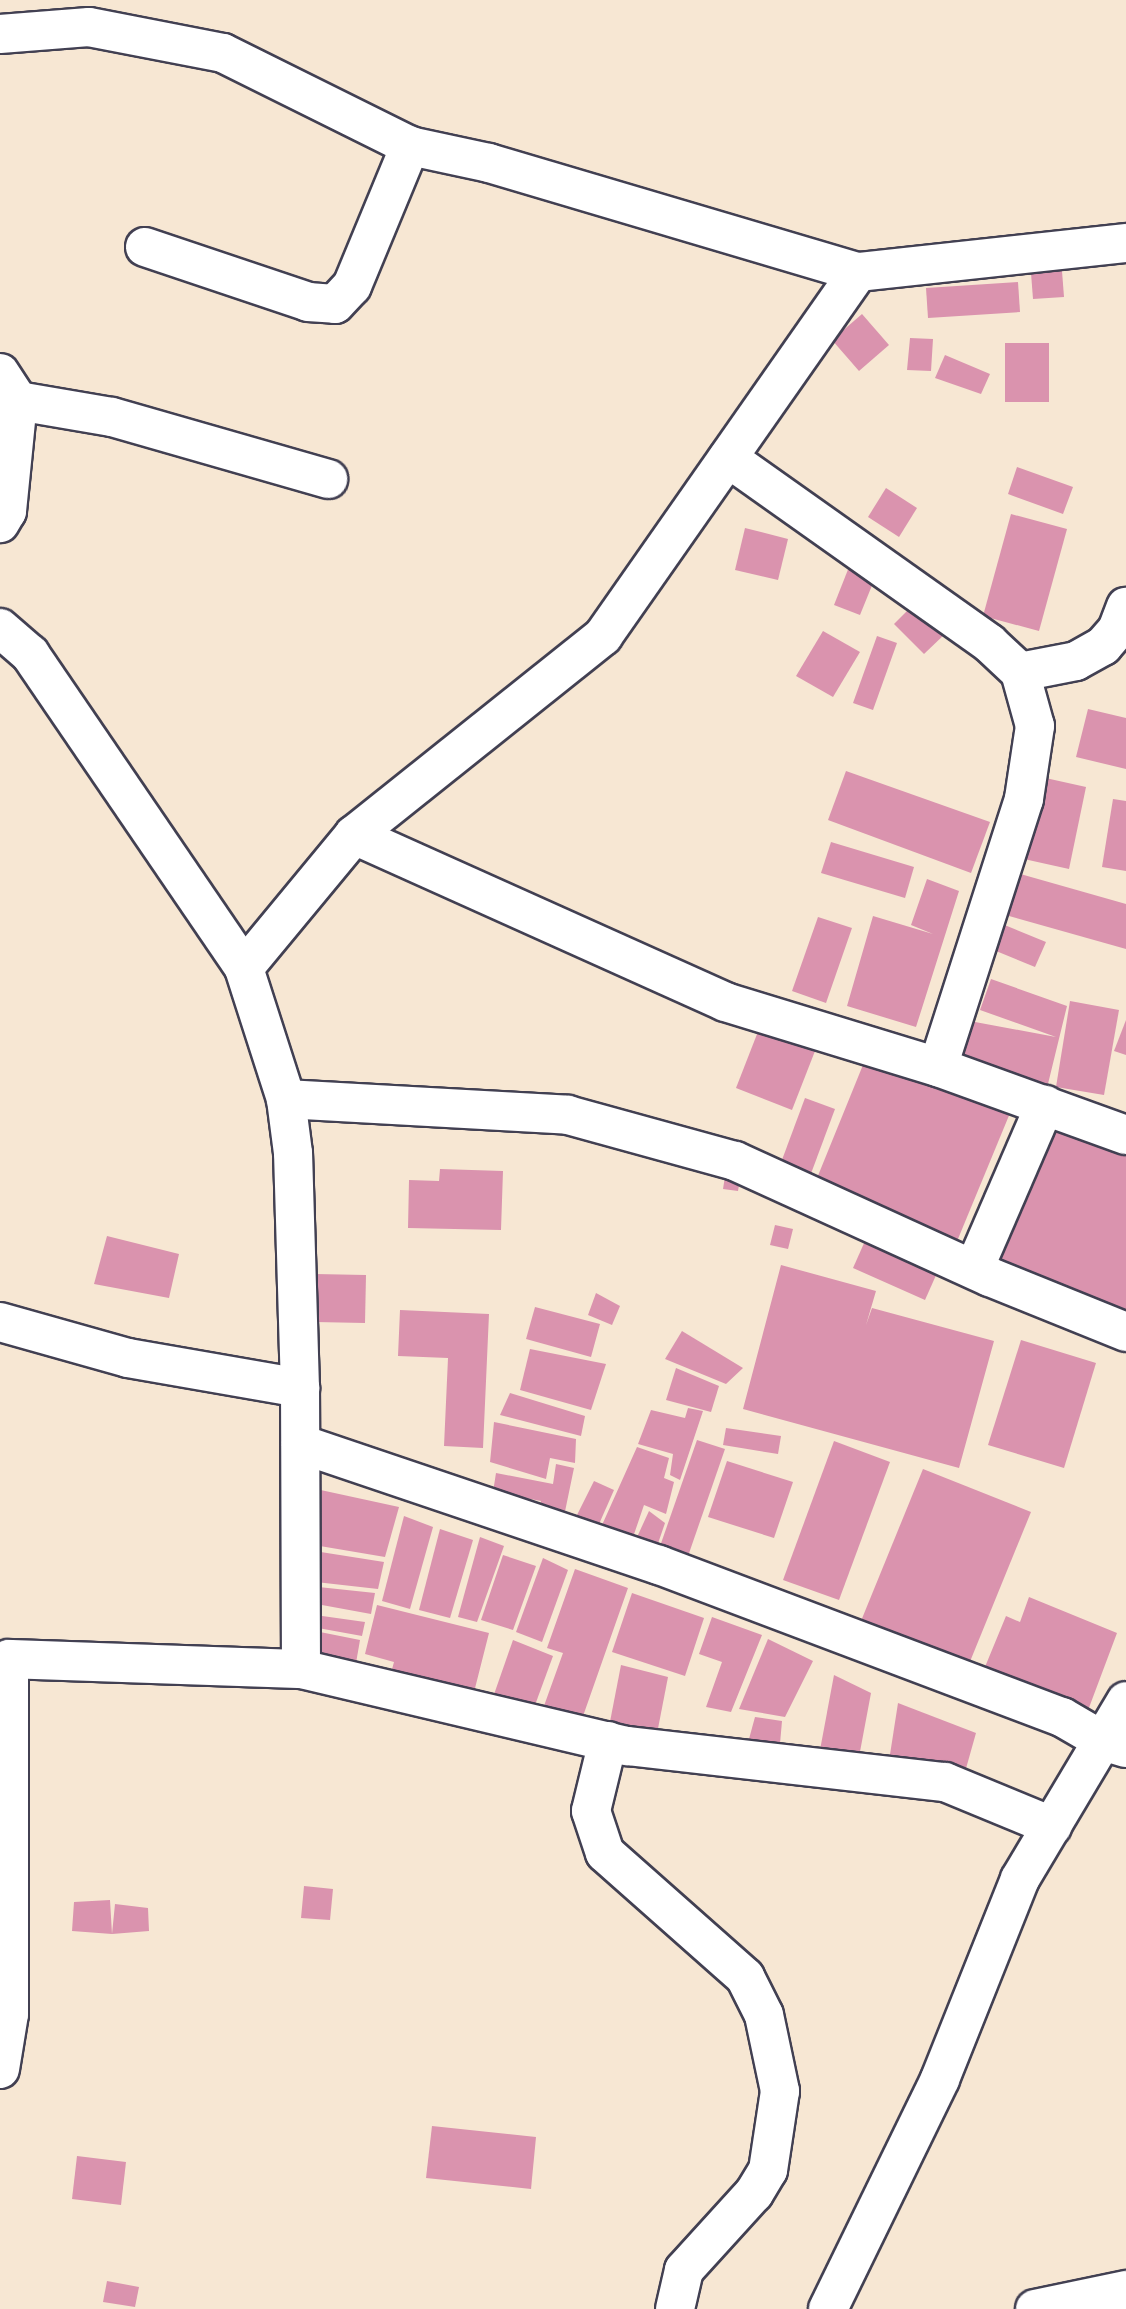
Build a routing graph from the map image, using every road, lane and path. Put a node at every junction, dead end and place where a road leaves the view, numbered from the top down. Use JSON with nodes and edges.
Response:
{"nodes":[{"id":1,"x":0,"y":34,"type":"edge"},
{"id":2,"x":410,"y":146,"type":"junction"},
{"id":3,"x":1126,"y":243,"type":"edge"},
{"id":4,"x":145,"y":247,"type":"dead end"},
{"id":5,"x":858,"y":272,"type":"junction"},
{"id":6,"x":9,"y":387,"type":"edge"},
{"id":7,"x":728,"y":458,"type":"junction"},
{"id":8,"x":328,"y":480,"type":"dead end"},
{"id":9,"x":0,"y":523,"type":"edge"},
{"id":10,"x":1126,"y":607,"type":"edge"},
{"id":11,"x":0,"y":628,"type":"edge"},
{"id":12,"x":1020,"y":672,"type":"junction"},
{"id":13,"x":354,"y":835,"type":"junction"},
{"id":14,"x":244,"y":968,"type":"junction"},
{"id":15,"x":938,"y":1067,"type":"junction"},
{"id":16,"x":286,"y":1099,"type":"junction"},
{"id":17,"x":1045,"y":1105,"type":"junction"},
{"id":18,"x":1126,"y":1135,"type":"edge"},
{"id":19,"x":974,"y":1269,"type":"junction"},
{"id":20,"x":0,"y":1322,"type":"edge"},
{"id":21,"x":1126,"y":1332,"type":"edge"},
{"id":22,"x":300,"y":1388,"type":"junction"},
{"id":23,"x":301,"y":1444,"type":"junction"},
{"id":24,"x":5,"y":1659,"type":"edge"},
{"id":25,"x":301,"y":1669,"type":"junction"},
{"id":26,"x":1126,"y":1702,"type":"edge"},
{"id":27,"x":608,"y":1741,"type":"junction"},
{"id":28,"x":1114,"y":1744,"type":"edge"},
{"id":29,"x":1052,"y":1826,"type":"junction"},
{"id":30,"x":0,"y":2070,"type":"edge"},
{"id":31,"x":1126,"y":2290,"type":"edge"},
{"id":32,"x":675,"y":2309,"type":"edge"},
{"id":33,"x":828,"y":2309,"type":"edge"},
{"id":34,"x":1035,"y":2309,"type":"edge"}],
"edges":[{"from":1,"to":2,"type":"street"},
{"from":2,"to":4,"type":"street"},
{"from":2,"to":5,"type":"street"},
{"from":3,"to":5,"type":"street"},
{"from":5,"to":7,"type":"street"},
{"from":6,"to":8,"type":"street"},
{"from":6,"to":9,"type":"street"},
{"from":7,"to":12,"type":"street"},
{"from":7,"to":13,"type":"street"},
{"from":10,"to":12,"type":"street"},
{"from":11,"to":14,"type":"street"},
{"from":12,"to":15,"type":"street"},
{"from":13,"to":14,"type":"street"},
{"from":13,"to":15,"type":"street"},
{"from":14,"to":16,"type":"street"},
{"from":15,"to":17,"type":"street"},
{"from":16,"to":19,"type":"street"},
{"from":16,"to":22,"type":"street"},
{"from":17,"to":18,"type":"street"},
{"from":17,"to":19,"type":"street"},
{"from":19,"to":21,"type":"street"},
{"from":20,"to":22,"type":"street"},
{"from":22,"to":23,"type":"street"},
{"from":23,"to":25,"type":"street"},
{"from":23,"to":28,"type":"street"},
{"from":24,"to":25,"type":"street"},
{"from":24,"to":30,"type":"street"},
{"from":25,"to":27,"type":"street"},
{"from":26,"to":28,"type":"street"},
{"from":27,"to":29,"type":"street"},
{"from":27,"to":32,"type":"street"},
{"from":28,"to":29,"type":"street"},
{"from":29,"to":33,"type":"street"},
{"from":31,"to":34,"type":"street"}]}
